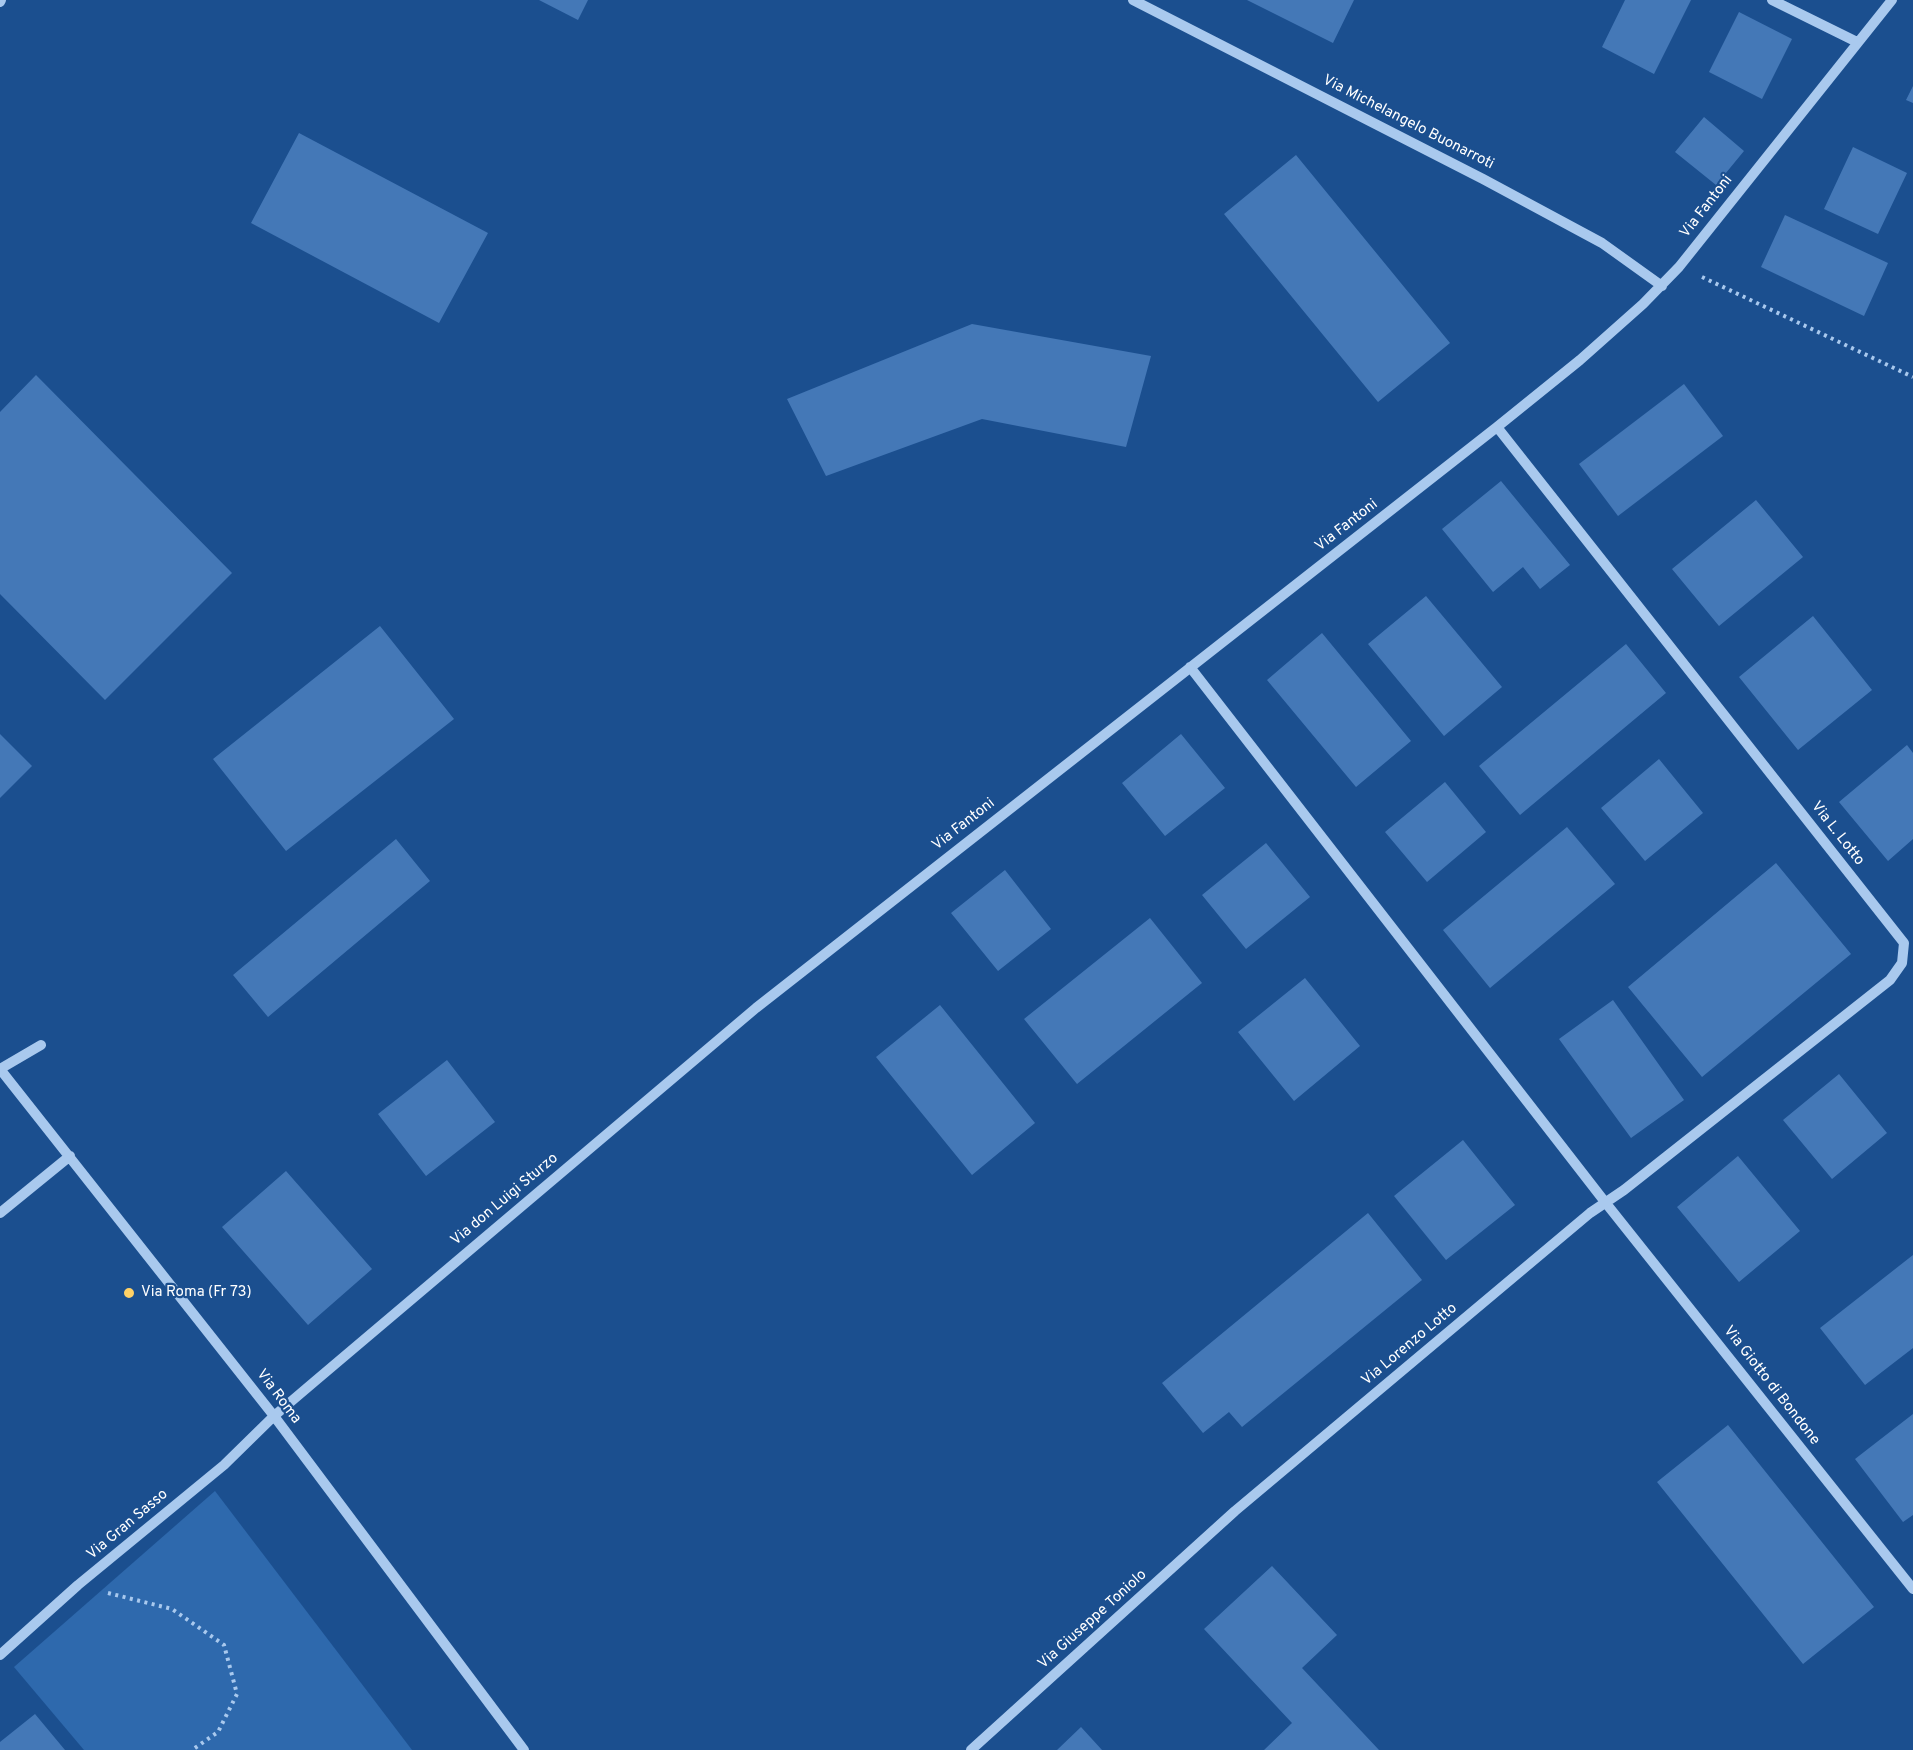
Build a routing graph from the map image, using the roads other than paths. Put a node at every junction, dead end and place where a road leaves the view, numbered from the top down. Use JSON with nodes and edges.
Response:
{"nodes":[{"id":1,"x":1133,"y":0,"type":"edge"},
{"id":2,"x":1772,"y":0,"type":"edge"},
{"id":3,"x":1892,"y":0,"type":"edge"},
{"id":4,"x":1857,"y":42,"type":"junction"},
{"id":5,"x":1662,"y":286,"type":"junction"},
{"id":6,"x":1497,"y":427,"type":"junction"},
{"id":7,"x":1190,"y":667,"type":"junction"},
{"id":8,"x":756,"y":1008,"type":"joint"},
{"id":9,"x":41,"y":1045,"type":"dead end"},
{"id":10,"x":0,"y":1069,"type":"edge"},
{"id":11,"x":70,"y":1156,"type":"junction"},
{"id":12,"x":1605,"y":1202,"type":"junction"},
{"id":13,"x":0,"y":1213,"type":"edge"},
{"id":14,"x":274,"y":1416,"type":"junction"},
{"id":15,"x":1235,"y":1511,"type":"joint"},
{"id":16,"x":1913,"y":1589,"type":"edge"},
{"id":17,"x":0,"y":1655,"type":"edge"},
{"id":18,"x":524,"y":1750,"type":"edge"},
{"id":19,"x":971,"y":1750,"type":"edge"}],
"edges":[{"from":1,"to":5,"type":"street","name":"Via Michelangelo Buonarroti"},
{"from":2,"to":4,"type":"street"},
{"from":3,"to":4,"type":"street","name":"Via Fantoni"},
{"from":4,"to":5,"type":"street","name":"Via Fantoni"},
{"from":5,"to":6,"type":"street","name":"Via Fantoni"},
{"from":6,"to":7,"type":"street","name":"Via Fantoni"},
{"from":6,"to":12,"type":"street","name":"Via L. Lotto"},
{"from":7,"to":8,"type":"street","name":"Via Fantoni"},
{"from":7,"to":12,"type":"street","name":"Via Giotto di Bondone"},
{"from":8,"to":14,"type":"street","name":"Via don Luigi Sturzo"},
{"from":9,"to":10,"type":"street"},
{"from":10,"to":11,"type":"street","name":"Via Roma"},
{"from":11,"to":13,"type":"street"},
{"from":11,"to":14,"type":"street","name":"Via Roma"},
{"from":12,"to":15,"type":"street","name":"Via Lorenzo Lotto"},
{"from":12,"to":16,"type":"street","name":"Via Giotto di Bondone"},
{"from":14,"to":17,"type":"street","name":"Via Gran Sasso"},
{"from":14,"to":18,"type":"street","name":"Via Roma"},
{"from":15,"to":19,"type":"street","name":"Via Giuseppe Toniolo"}]}
